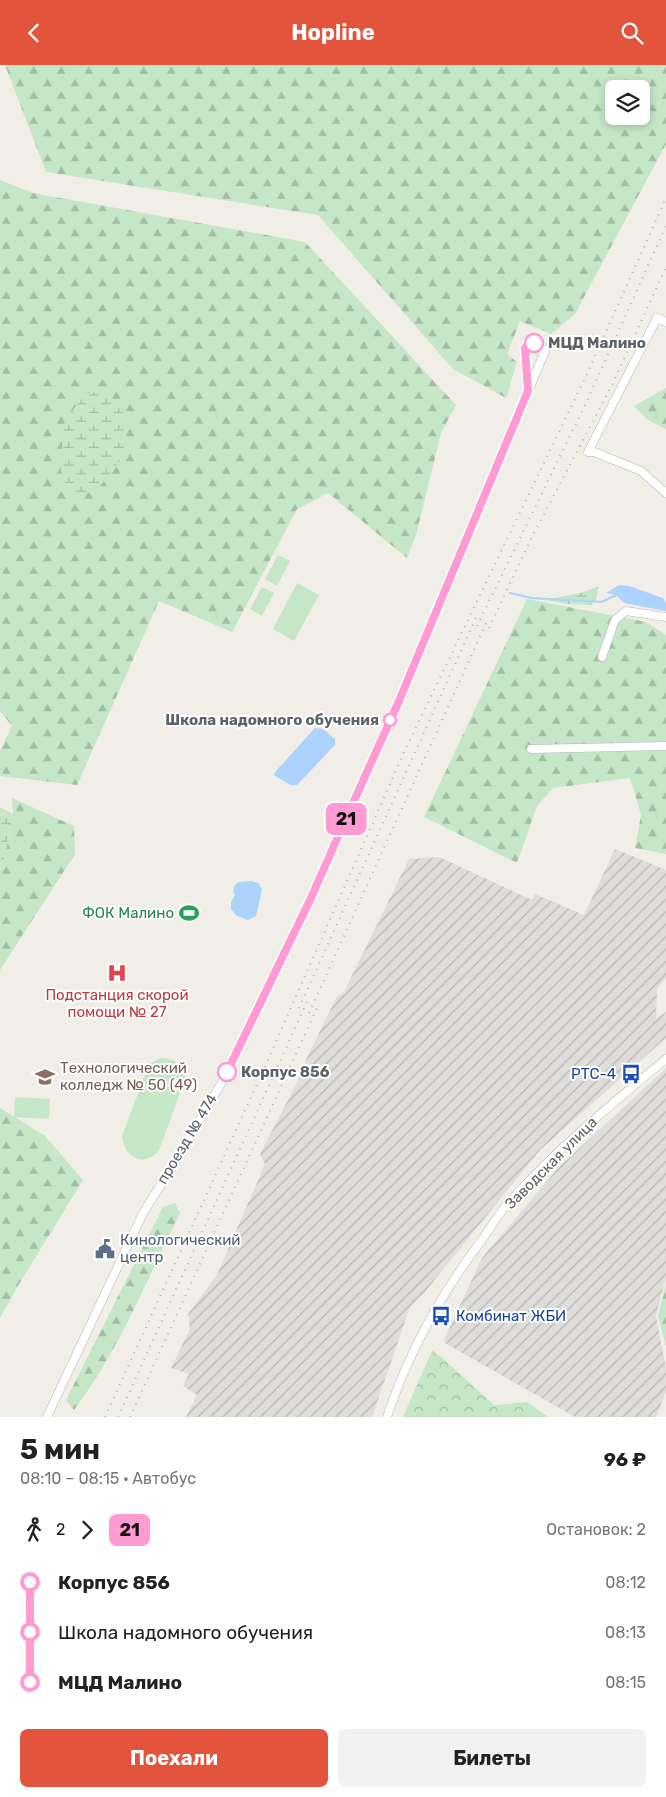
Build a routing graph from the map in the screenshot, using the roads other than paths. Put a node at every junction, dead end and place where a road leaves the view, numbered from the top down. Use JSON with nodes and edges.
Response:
{"nodes":[{"id":1,"x":666,"y":322,"type":"edge"},
{"id":2,"x":528,"y":391,"type":"junction"},
{"id":3,"x":666,"y":493,"type":"edge"},
{"id":4,"x":666,"y":617,"type":"edge"},
{"id":5,"x":602,"y":657,"type":"dead end"},
{"id":6,"x":666,"y":747,"type":"edge"},
{"id":7,"x":531,"y":749,"type":"dead end"},
{"id":8,"x":666,"y":1059,"type":"edge"},
{"id":9,"x":47,"y":1417,"type":"edge"},
{"id":10,"x":387,"y":1417,"type":"edge"}],
"edges":[{"from":1,"to":3,"type":"street"},
{"from":2,"to":2,"type":"street","name":"проезд № 474"},
{"from":2,"to":9,"type":"street","name":"проезд № 474"},
{"from":4,"to":5,"type":"street"},
{"from":6,"to":7,"type":"street"},
{"from":8,"to":10,"type":"street","name":"Заводская улица"}]}
